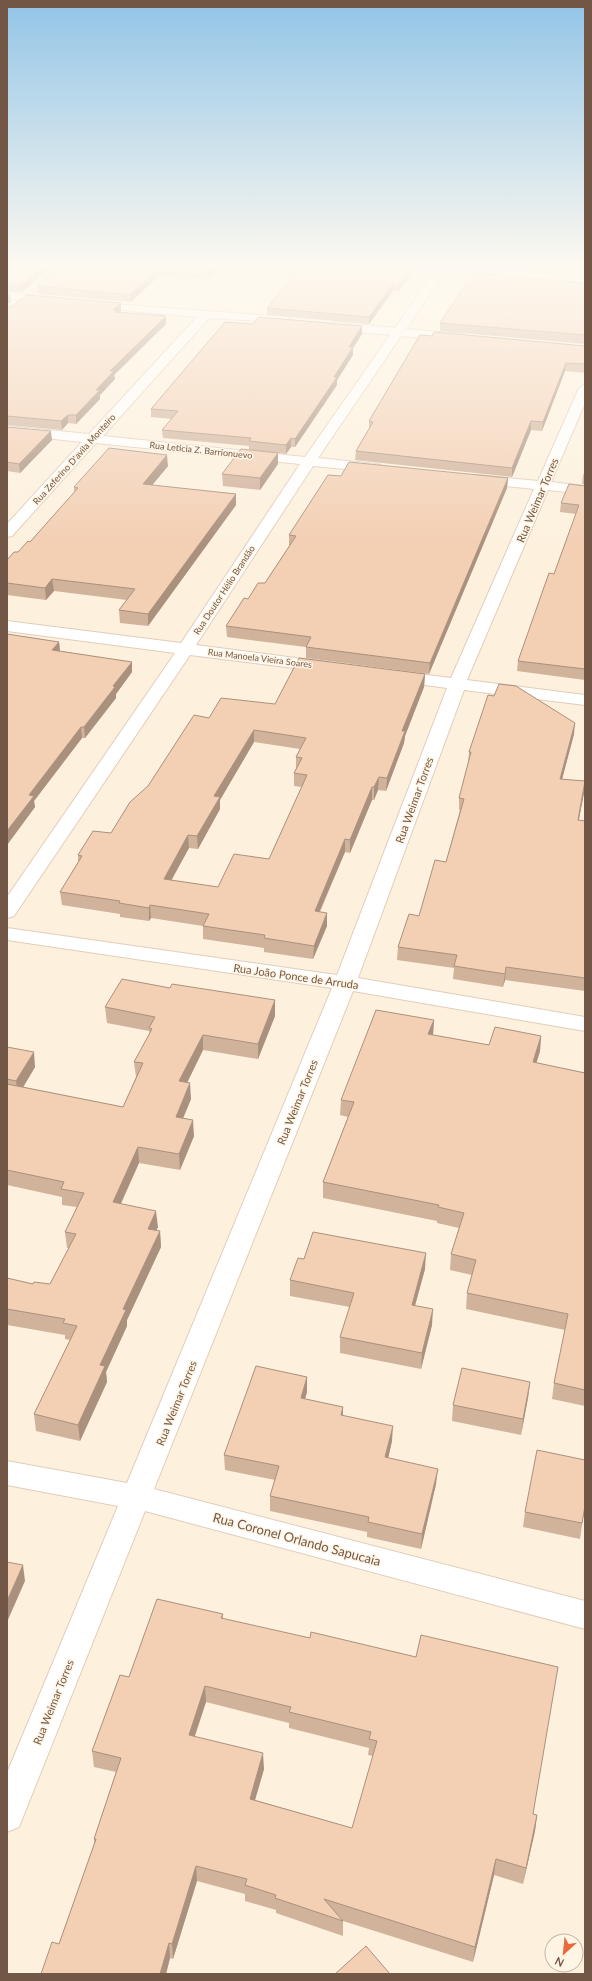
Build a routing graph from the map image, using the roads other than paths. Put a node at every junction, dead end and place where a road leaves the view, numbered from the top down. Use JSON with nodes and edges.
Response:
{"nodes":[{"id":1,"x":165,"y":359,"type":"edge"},
{"id":2,"x":379,"y":359,"type":"edge"},
{"id":3,"x":585,"y":388,"type":"edge"},
{"id":4,"x":7,"y":430,"type":"edge"},
{"id":5,"x":92,"y":439,"type":"junction"},
{"id":6,"x":309,"y":461,"type":"junction"},
{"id":7,"x":387,"y":469,"type":"edge"},
{"id":8,"x":465,"y":477,"type":"edge"},
{"id":9,"x":543,"y":485,"type":"junction"},
{"id":10,"x":585,"y":490,"type":"edge"},
{"id":11,"x":7,"y":533,"type":"edge"},
{"id":12,"x":7,"y":626,"type":"edge"},
{"id":13,"x":186,"y":648,"type":"junction"},
{"id":14,"x":341,"y":668,"type":"edge"},
{"id":15,"x":379,"y":674,"type":"edge"},
{"id":16,"x":457,"y":684,"type":"junction"},
{"id":17,"x":585,"y":700,"type":"edge"},
{"id":18,"x":7,"y":912,"type":"edge"},
{"id":19,"x":7,"y":934,"type":"edge"},
{"id":20,"x":346,"y":983,"type":"junction"},
{"id":21,"x":585,"y":1024,"type":"edge"},
{"id":22,"x":7,"y":1473,"type":"edge"},
{"id":23,"x":138,"y":1497,"type":"junction"},
{"id":24,"x":585,"y":1615,"type":"edge"},
{"id":25,"x":7,"y":1815,"type":"edge"}],
"edges":[{"from":1,"to":5,"type":"street","name":"Rua Zeferino D'avila Monteiro"},
{"from":2,"to":6,"type":"street","name":"Rua Doutor Hélio Brandão"},
{"from":3,"to":9,"type":"street","name":"Rua Weimar Torres"},
{"from":4,"to":5,"type":"street","name":"Rua Leticia Z. Barrionuevo"},
{"from":5,"to":6,"type":"street","name":"Rua Leticia Z. Barrionuevo"},
{"from":5,"to":11,"type":"street","name":"Rua Zeferino D'avila Monteiro"},
{"from":6,"to":7,"type":"street","name":"Rua Leticia Z. Barrionuevo"},
{"from":6,"to":13,"type":"street","name":"Rua Doutor Hélio Brandão"},
{"from":8,"to":9,"type":"street"},
{"from":9,"to":10,"type":"street"},
{"from":9,"to":16,"type":"street","name":"Rua Weimar Torres"},
{"from":12,"to":13,"type":"street","name":"Rua Manoela Vieira Soares"},
{"from":13,"to":14,"type":"street","name":"Rua Manoela Vieira Soares"},
{"from":13,"to":18,"type":"street","name":"Rua Doutor Hélio Brandão"},
{"from":15,"to":16,"type":"street"},
{"from":16,"to":17,"type":"street"},
{"from":16,"to":20,"type":"street","name":"Rua Weimar Torres"},
{"from":19,"to":20,"type":"street","name":"Rua João Ponce de Arruda"},
{"from":20,"to":21,"type":"street","name":"Rua João Ponce de Arruda"},
{"from":20,"to":23,"type":"street","name":"Rua Weimar Torres"},
{"from":22,"to":23,"type":"street","name":"Rua Coronel Orlando Sapucaia"},
{"from":23,"to":24,"type":"street","name":"Rua Coronel Orlando Sapucaia"},
{"from":23,"to":25,"type":"street","name":"Rua Weimar Torres"}]}
